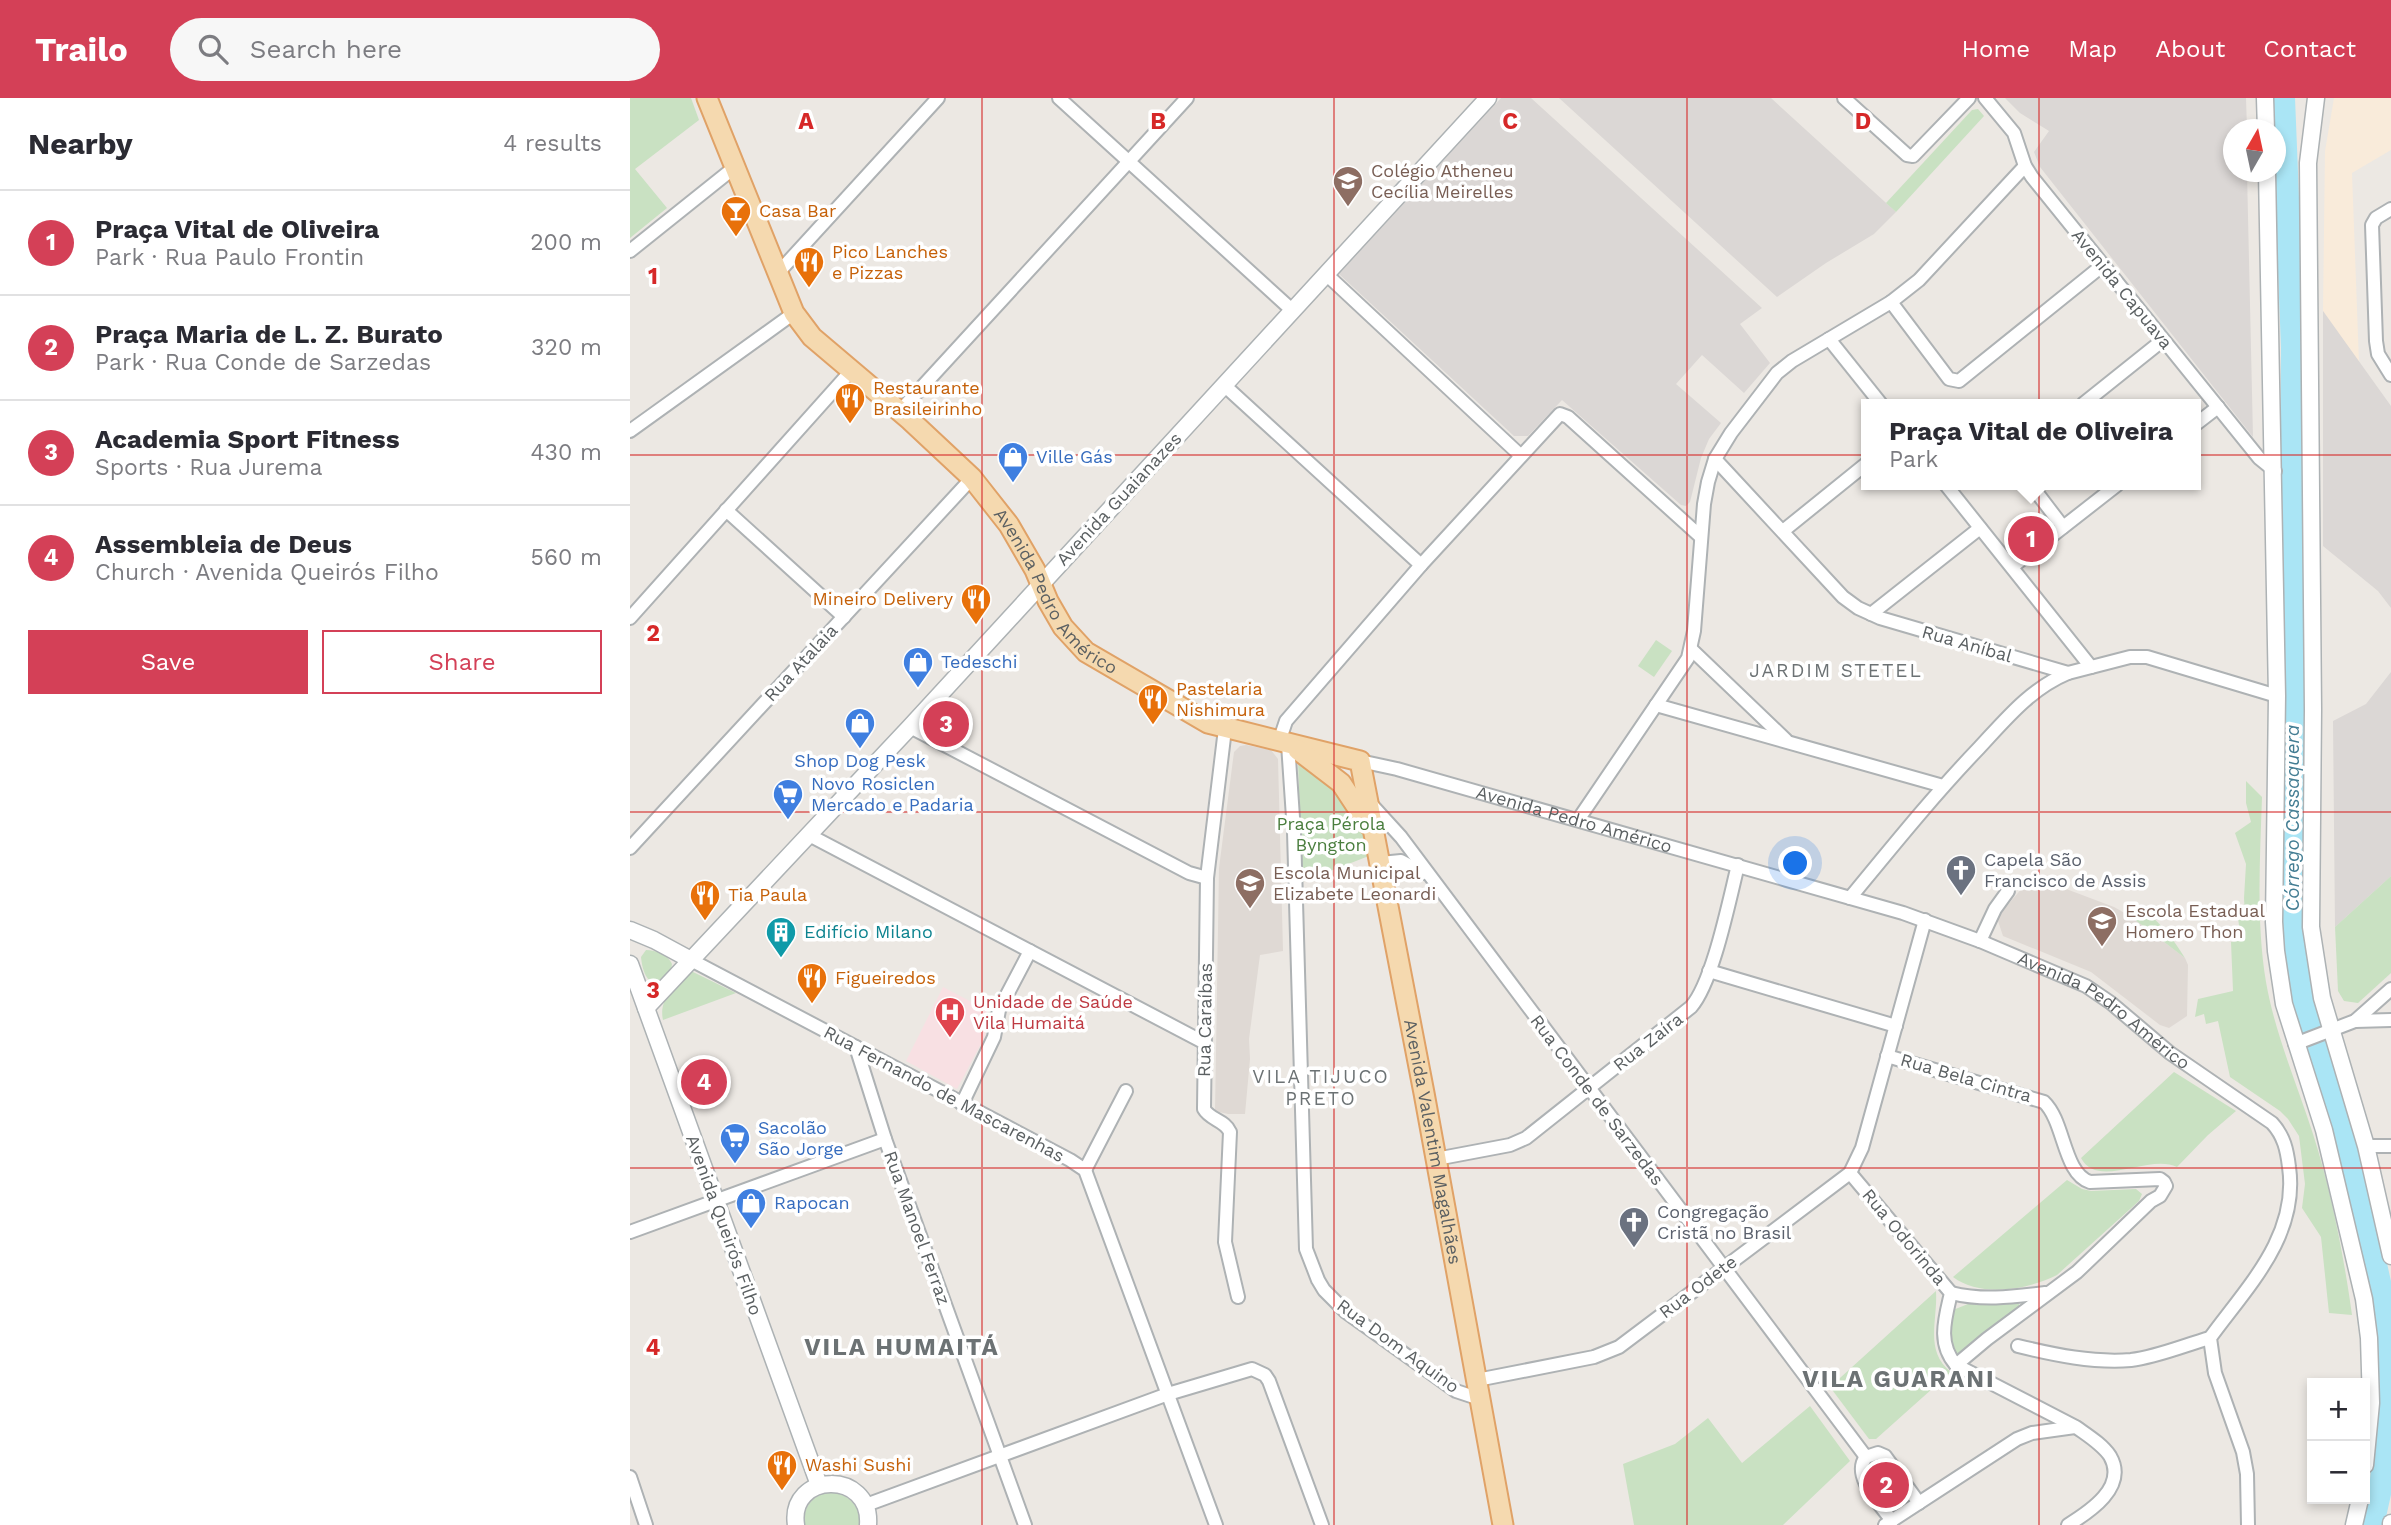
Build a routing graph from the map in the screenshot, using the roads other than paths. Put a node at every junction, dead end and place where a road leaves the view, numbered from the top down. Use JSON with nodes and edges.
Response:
{"nodes":[{"id":1,"x":707,"y":98,"type":"edge"},
{"id":2,"x":938,"y":98,"type":"edge"},
{"id":3,"x":1059,"y":98,"type":"edge"},
{"id":4,"x":1187,"y":98,"type":"edge"},
{"id":5,"x":1488,"y":98,"type":"edge"},
{"id":6,"x":1844,"y":98,"type":"edge"},
{"id":7,"x":1969,"y":98,"type":"edge"},
{"id":8,"x":1985,"y":98,"type":"edge"},
{"id":9,"x":2266,"y":98,"type":"edge"},
{"id":10,"x":2316,"y":98,"type":"edge"},
{"id":11,"x":2266,"y":119,"type":"edge"},
{"id":12,"x":1129,"y":162,"type":"junction"},
{"id":13,"x":2025,"y":166,"type":"junction"},
{"id":14,"x":735,"y":167,"type":"junction"},
{"id":15,"x":2267,"y":182,"type":"edge"},
{"id":16,"x":2391,"y":209,"type":"edge"},
{"id":17,"x":630,"y":251,"type":"edge"},
{"id":18,"x":2103,"y":265,"type":"junction"},
{"id":19,"x":777,"y":274,"type":"junction"},
{"id":20,"x":1326,"y":274,"type":"junction"},
{"id":21,"x":1891,"y":302,"type":"junction"},
{"id":22,"x":1293,"y":311,"type":"junction"},
{"id":23,"x":794,"y":313,"type":"junction"},
{"id":24,"x":1829,"y":339,"type":"junction"},
{"id":25,"x":2164,"y":340,"type":"junction"},
{"id":26,"x":851,"y":371,"type":"junction"},
{"id":27,"x":2391,"y":375,"type":"edge"},
{"id":28,"x":1224,"y":385,"type":"junction"},
{"id":29,"x":1877,"y":399,"type":"edge"},
{"id":30,"x":2089,"y":399,"type":"edge"},
{"id":31,"x":2218,"y":407,"type":"junction"},
{"id":32,"x":900,"y":411,"type":"junction"},
{"id":33,"x":2201,"y":420,"type":"edge"},
{"id":34,"x":630,"y":431,"type":"edge"},
{"id":35,"x":1520,"y":455,"type":"junction"},
{"id":36,"x":1715,"y":459,"type":"junction"},
{"id":37,"x":1861,"y":469,"type":"edge"},
{"id":38,"x":2275,"y":471,"type":"junction"},
{"id":39,"x":972,"y":478,"type":"junction"},
{"id":40,"x":1949,"y":490,"type":"edge"},
{"id":41,"x":2035,"y":490,"type":"edge"},
{"id":42,"x":2111,"y":490,"type":"edge"},
{"id":43,"x":726,"y":510,"type":"junction"},
{"id":44,"x":2063,"y":527,"type":"junction"},
{"id":45,"x":1980,"y":528,"type":"junction"},
{"id":46,"x":1783,"y":531,"type":"junction"},
{"id":47,"x":1701,"y":537,"type":"junction"},
{"id":48,"x":1421,"y":565,"type":"junction"},
{"id":49,"x":2012,"y":568,"type":"junction"},
{"id":50,"x":1042,"y":584,"type":"junction"},
{"id":51,"x":1871,"y":614,"type":"junction"},
{"id":52,"x":844,"y":617,"type":"junction"},
{"id":53,"x":630,"y":618,"type":"edge"},
{"id":54,"x":1691,"y":649,"type":"junction"},
{"id":55,"x":2091,"y":667,"type":"junction"},
{"id":56,"x":2068,"y":673,"type":"junction"},
{"id":57,"x":2277,"y":696,"type":"junction"},
{"id":58,"x":1656,"y":705,"type":"junction"},
{"id":59,"x":910,"y":727,"type":"junction"},
{"id":60,"x":1225,"y":729,"type":"junction"},
{"id":61,"x":1789,"y":743,"type":"junction"},
{"id":62,"x":1286,"y":744,"type":"junction"},
{"id":63,"x":1357,"y":760,"type":"junction"},
{"id":64,"x":1341,"y":783,"type":"junction"},
{"id":65,"x":1943,"y":786,"type":"junction"},
{"id":66,"x":1370,"y":803,"type":"junction"},
{"id":67,"x":1577,"y":820,"type":"junction"},
{"id":68,"x":809,"y":835,"type":"junction"},
{"id":69,"x":630,"y":848,"type":"edge"},
{"id":70,"x":1380,"y":857,"type":"junction"},
{"id":71,"x":1738,"y":865,"type":"junction"},
{"id":72,"x":1430,"y":877,"type":"junction"},
{"id":73,"x":1207,"y":878,"type":"junction"},
{"id":74,"x":2008,"y":891,"type":"dead end"},
{"id":75,"x":1850,"y":898,"type":"junction"},
{"id":76,"x":1925,"y":920,"type":"junction"},
{"id":77,"x":630,"y":930,"type":"edge"},
{"id":78,"x":1980,"y":942,"type":"junction"},
{"id":79,"x":1030,"y":951,"type":"junction"},
{"id":80,"x":691,"y":960,"type":"junction"},
{"id":81,"x":630,"y":964,"type":"edge"},
{"id":82,"x":1709,"y":971,"type":"junction"},
{"id":83,"x":2391,"y":989,"type":"edge"},
{"id":84,"x":646,"y":1008,"type":"junction"},
{"id":85,"x":2391,"y":1020,"type":"edge"},
{"id":86,"x":2355,"y":1021,"type":"junction"},
{"id":87,"x":1896,"y":1026,"type":"junction"},
{"id":88,"x":2325,"y":1032,"type":"junction"},
{"id":89,"x":2301,"y":1041,"type":"junction"},
{"id":90,"x":1205,"y":1043,"type":"junction"},
{"id":91,"x":856,"y":1047,"type":"junction"},
{"id":92,"x":1887,"y":1056,"type":"junction"},
{"id":93,"x":1589,"y":1089,"type":"junction"},
{"id":94,"x":1126,"y":1091,"type":"dead end"},
{"id":95,"x":962,"y":1104,"type":"junction"},
{"id":96,"x":885,"y":1139,"type":"junction"},
{"id":97,"x":2366,"y":1146,"type":"junction"},
{"id":98,"x":2391,"y":1146,"type":"edge"},
{"id":99,"x":1436,"y":1159,"type":"junction"},
{"id":100,"x":1085,"y":1170,"type":"junction"},
{"id":101,"x":1850,"y":1173,"type":"junction"},
{"id":102,"x":716,"y":1201,"type":"junction"},
{"id":103,"x":630,"y":1232,"type":"edge"},
{"id":104,"x":2391,"y":1256,"type":"edge"},
{"id":105,"x":1724,"y":1268,"type":"junction"},
{"id":106,"x":2048,"y":1292,"type":"junction"},
{"id":107,"x":1951,"y":1293,"type":"junction"},
{"id":108,"x":1238,"y":1297,"type":"dead end"},
{"id":109,"x":2210,"y":1338,"type":"junction"},
{"id":110,"x":2018,"y":1346,"type":"dead end"},
{"id":111,"x":1956,"y":1365,"type":"junction"},
{"id":112,"x":1478,"y":1390,"type":"junction"},
{"id":113,"x":1168,"y":1394,"type":"junction"},
{"id":114,"x":2076,"y":1427,"type":"junction"},
{"id":115,"x":2367,"y":1441,"type":"edge"},
{"id":116,"x":1000,"y":1456,"type":"junction"},
{"id":117,"x":1866,"y":1457,"type":"junction"},
{"id":118,"x":630,"y":1478,"type":"edge"},
{"id":119,"x":819,"y":1485,"type":"junction"},
{"id":120,"x":1919,"y":1503,"type":"junction"},
{"id":121,"x":2359,"y":1504,"type":"edge"},
{"id":122,"x":866,"y":1505,"type":"junction"},
{"id":123,"x":1889,"y":1523,"type":"edge"},
{"id":124,"x":646,"y":1525,"type":"edge"},
{"id":125,"x":796,"y":1525,"type":"edge"},
{"id":126,"x":868,"y":1525,"type":"edge"},
{"id":127,"x":1025,"y":1525,"type":"edge"},
{"id":128,"x":1216,"y":1525,"type":"edge"},
{"id":129,"x":1322,"y":1525,"type":"edge"},
{"id":130,"x":1503,"y":1525,"type":"edge"},
{"id":131,"x":2068,"y":1525,"type":"edge"},
{"id":132,"x":2248,"y":1525,"type":"edge"},
{"id":133,"x":2354,"y":1525,"type":"edge"}],
"edges":[{"from":1,"to":14,"type":"main road","name":"Avenida Pedro Américo"},
{"from":2,"to":19,"type":"street"},
{"from":3,"to":12,"type":"street"},
{"from":4,"to":12,"type":"street"},
{"from":5,"to":20,"type":"main road","name":"Avenida Guaianazes"},
{"from":6,"to":7,"type":"street"},
{"from":8,"to":13,"type":"street","name":"Avenida Capuava"},
{"from":9,"to":11,"type":"main road"},
{"from":10,"to":88,"type":"main road"},
{"from":12,"to":22,"type":"street"},
{"from":12,"to":32,"type":"street"},
{"from":13,"to":18,"type":"street","name":"Avenida Capuava"},
{"from":13,"to":21,"type":"street"},
{"from":14,"to":17,"type":"street"},
{"from":14,"to":19,"type":"main road","name":"Avenida Pedro Américo"},
{"from":15,"to":38,"type":"main road"},
{"from":16,"to":27,"type":"street"},
{"from":18,"to":21,"type":"street"},
{"from":18,"to":25,"type":"street","name":"Avenida Capuava"},
{"from":19,"to":23,"type":"main road","name":"Avenida Pedro Américo"},
{"from":20,"to":22,"type":"main road","name":"Avenida Guaianazes"},
{"from":20,"to":35,"type":"street"},
{"from":21,"to":24,"type":"street"},
{"from":22,"to":28,"type":"main road","name":"Avenida Guaianazes"},
{"from":23,"to":26,"type":"main road","name":"Avenida Pedro Américo"},
{"from":23,"to":34,"type":"street"},
{"from":24,"to":29,"type":"street"},
{"from":24,"to":36,"type":"street"},
{"from":25,"to":30,"type":"street"},
{"from":25,"to":31,"type":"street","name":"Avenida Capuava"},
{"from":26,"to":32,"type":"main road","name":"Avenida Pedro Américo"},
{"from":26,"to":43,"type":"street"},
{"from":28,"to":48,"type":"street"},
{"from":28,"to":50,"type":"main road","name":"Avenida Guaianazes"},
{"from":31,"to":33,"type":"street"},
{"from":31,"to":38,"type":"street","name":"Avenida Capuava"},
{"from":32,"to":39,"type":"main road","name":"Avenida Pedro Américo"},
{"from":35,"to":47,"type":"street"},
{"from":35,"to":48,"type":"street"},
{"from":36,"to":46,"type":"street","name":"Rua Aníbal"},
{"from":36,"to":47,"type":"street"},
{"from":37,"to":46,"type":"street"},
{"from":38,"to":57,"type":"main road"},
{"from":39,"to":50,"type":"main road","name":"Avenida Pedro Américo"},
{"from":39,"to":52,"type":"street","name":"Rua Atalaia"},
{"from":40,"to":45,"type":"street"},
{"from":41,"to":44,"type":"street"},
{"from":42,"to":44,"type":"street"},
{"from":43,"to":52,"type":"street"},
{"from":43,"to":53,"type":"street"},
{"from":44,"to":49,"type":"street"},
{"from":45,"to":49,"type":"street"},
{"from":45,"to":51,"type":"street"},
{"from":46,"to":51,"type":"street","name":"Rua Aníbal"},
{"from":47,"to":54,"type":"street"},
{"from":48,"to":62,"type":"street"},
{"from":49,"to":55,"type":"street"},
{"from":50,"to":59,"type":"main road","name":"Avenida Guaianazes"},
{"from":50,"to":60,"type":"main road","name":"Avenida Pedro Américo"},
{"from":51,"to":56,"type":"street","name":"Rua Aníbal"},
{"from":52,"to":69,"type":"street","name":"Rua Atalaia"},
{"from":54,"to":58,"type":"street"},
{"from":54,"to":61,"type":"street"},
{"from":55,"to":56,"type":"street"},
{"from":55,"to":57,"type":"street"},
{"from":56,"to":65,"type":"street"},
{"from":57,"to":89,"type":"main road"},
{"from":58,"to":61,"type":"street"},
{"from":58,"to":67,"type":"street"},
{"from":59,"to":68,"type":"main road","name":"Avenida Guaianazes"},
{"from":59,"to":73,"type":"street"},
{"from":60,"to":62,"type":"main road","name":"Avenida Pedro Américo"},
{"from":60,"to":73,"type":"street","name":"Rua Caraíbas"},
{"from":61,"to":65,"type":"street"},
{"from":62,"to":63,"type":"main road","name":"Avenida Pedro Américo"},
{"from":62,"to":64,"type":"main road"},
{"from":62,"to":112,"type":"street","name":"Rua Dom Aquino"},
{"from":63,"to":64,"type":"main road"},
{"from":63,"to":66,"type":"main road","name":"Avenida Valentim Magalhães"},
{"from":63,"to":67,"type":"street","name":"Avenida Pedro Américo"},
{"from":64,"to":70,"type":"main road"},
{"from":65,"to":75,"type":"street"},
{"from":66,"to":70,"type":"main road","name":"Avenida Valentim Magalhães"},
{"from":66,"to":72,"type":"street","name":"Rua Conde de Sarzedas"},
{"from":67,"to":71,"type":"street","name":"Avenida Pedro Américo"},
{"from":68,"to":79,"type":"street"},
{"from":68,"to":80,"type":"main road","name":"Avenida Guaianazes"},
{"from":70,"to":72,"type":"street","name":"Rua Conde de Sarzedas"},
{"from":70,"to":99,"type":"main road","name":"Avenida Valentim Magalhães"},
{"from":71,"to":75,"type":"street","name":"Avenida Pedro Américo"},
{"from":71,"to":82,"type":"street","name":"Rua Zaíra"},
{"from":72,"to":93,"type":"street","name":"Rua Conde de Sarzedas"},
{"from":73,"to":90,"type":"street","name":"Rua Caraíbas"},
{"from":74,"to":78,"type":"street"},
{"from":75,"to":76,"type":"street","name":"Avenida Pedro Américo"},
{"from":76,"to":78,"type":"street","name":"Avenida Pedro Américo"},
{"from":76,"to":87,"type":"street","name":"Rua Odete"},
{"from":77,"to":80,"type":"main road"},
{"from":78,"to":109,"type":"street","name":"Avenida Pedro Américo"},
{"from":79,"to":90,"type":"street"},
{"from":79,"to":95,"type":"street"},
{"from":80,"to":84,"type":"main road","name":"Avenida Guaianazes"},
{"from":80,"to":91,"type":"street","name":"Rua Fernando de Mascarenhas"},
{"from":81,"to":84,"type":"main road","name":"Avenida Queirós Filho"},
{"from":82,"to":87,"type":"street"},
{"from":82,"to":93,"type":"street","name":"Rua Zaíra"},
{"from":83,"to":86,"type":"street"},
{"from":84,"to":102,"type":"main road","name":"Avenida Queirós Filho"},
{"from":85,"to":86,"type":"street"},
{"from":86,"to":88,"type":"street"},
{"from":87,"to":92,"type":"street","name":"Rua Odete"},
{"from":88,"to":89,"type":"street"},
{"from":88,"to":97,"type":"main road"},
{"from":89,"to":115,"type":"main road"},
{"from":90,"to":108,"type":"street","name":"Rua Caraíbas"},
{"from":91,"to":95,"type":"street","name":"Rua Fernando de Mascarenhas"},
{"from":91,"to":96,"type":"street","name":"Rua Manoel Ferraz"},
{"from":92,"to":101,"type":"street","name":"Rua Odete"},
{"from":92,"to":106,"type":"street","name":"Rua Bela Cintra"},
{"from":93,"to":99,"type":"street","name":"Rua Zaíra"},
{"from":93,"to":105,"type":"street","name":"Rua Conde de Sarzedas"},
{"from":94,"to":100,"type":"street"},
{"from":95,"to":100,"type":"street","name":"Rua Fernando de Mascarenhas"},
{"from":96,"to":102,"type":"street"},
{"from":96,"to":116,"type":"street","name":"Rua Manoel Ferraz"},
{"from":97,"to":98,"type":"street"},
{"from":97,"to":104,"type":"main road"},
{"from":99,"to":112,"type":"main road","name":"Avenida Valentim Magalhães"},
{"from":100,"to":113,"type":"street","name":"Rua Fernando de Mascarenhas"},
{"from":101,"to":105,"type":"street","name":"Rua Odete"},
{"from":101,"to":107,"type":"street","name":"Rua Odorinda"},
{"from":102,"to":103,"type":"street"},
{"from":102,"to":119,"type":"main road","name":"Avenida Queirós Filho"},
{"from":105,"to":112,"type":"street","name":"Rua Odete"},
{"from":105,"to":117,"type":"street","name":"Rua Conde de Sarzedas"},
{"from":106,"to":107,"type":"street","name":"Rua Bela Cintra"},
{"from":106,"to":111,"type":"street","name":"Rua Bela Cintra"},
{"from":107,"to":111,"type":"street","name":"Rua Odorinda"},
{"from":109,"to":110,"type":"street"},
{"from":109,"to":132,"type":"street"},
{"from":111,"to":114,"type":"street"},
{"from":112,"to":130,"type":"main road","name":"Avenida Valentim Magalhães"},
{"from":113,"to":116,"type":"street"},
{"from":113,"to":128,"type":"street","name":"Rua Fernando de Mascarenhas"},
{"from":113,"to":129,"type":"street"},
{"from":114,"to":120,"type":"street"},
{"from":114,"to":131,"type":"street"},
{"from":116,"to":122,"type":"street"},
{"from":116,"to":127,"type":"street","name":"Rua Manoel Ferraz"},
{"from":117,"to":120,"type":"street"},
{"from":117,"to":123,"type":"street"},
{"from":118,"to":124,"type":"street"},
{"from":119,"to":122,"type":"main road"},
{"from":119,"to":125,"type":"main road"},
{"from":120,"to":123,"type":"street"},
{"from":121,"to":133,"type":"main road"},
{"from":122,"to":126,"type":"main road"}]}
